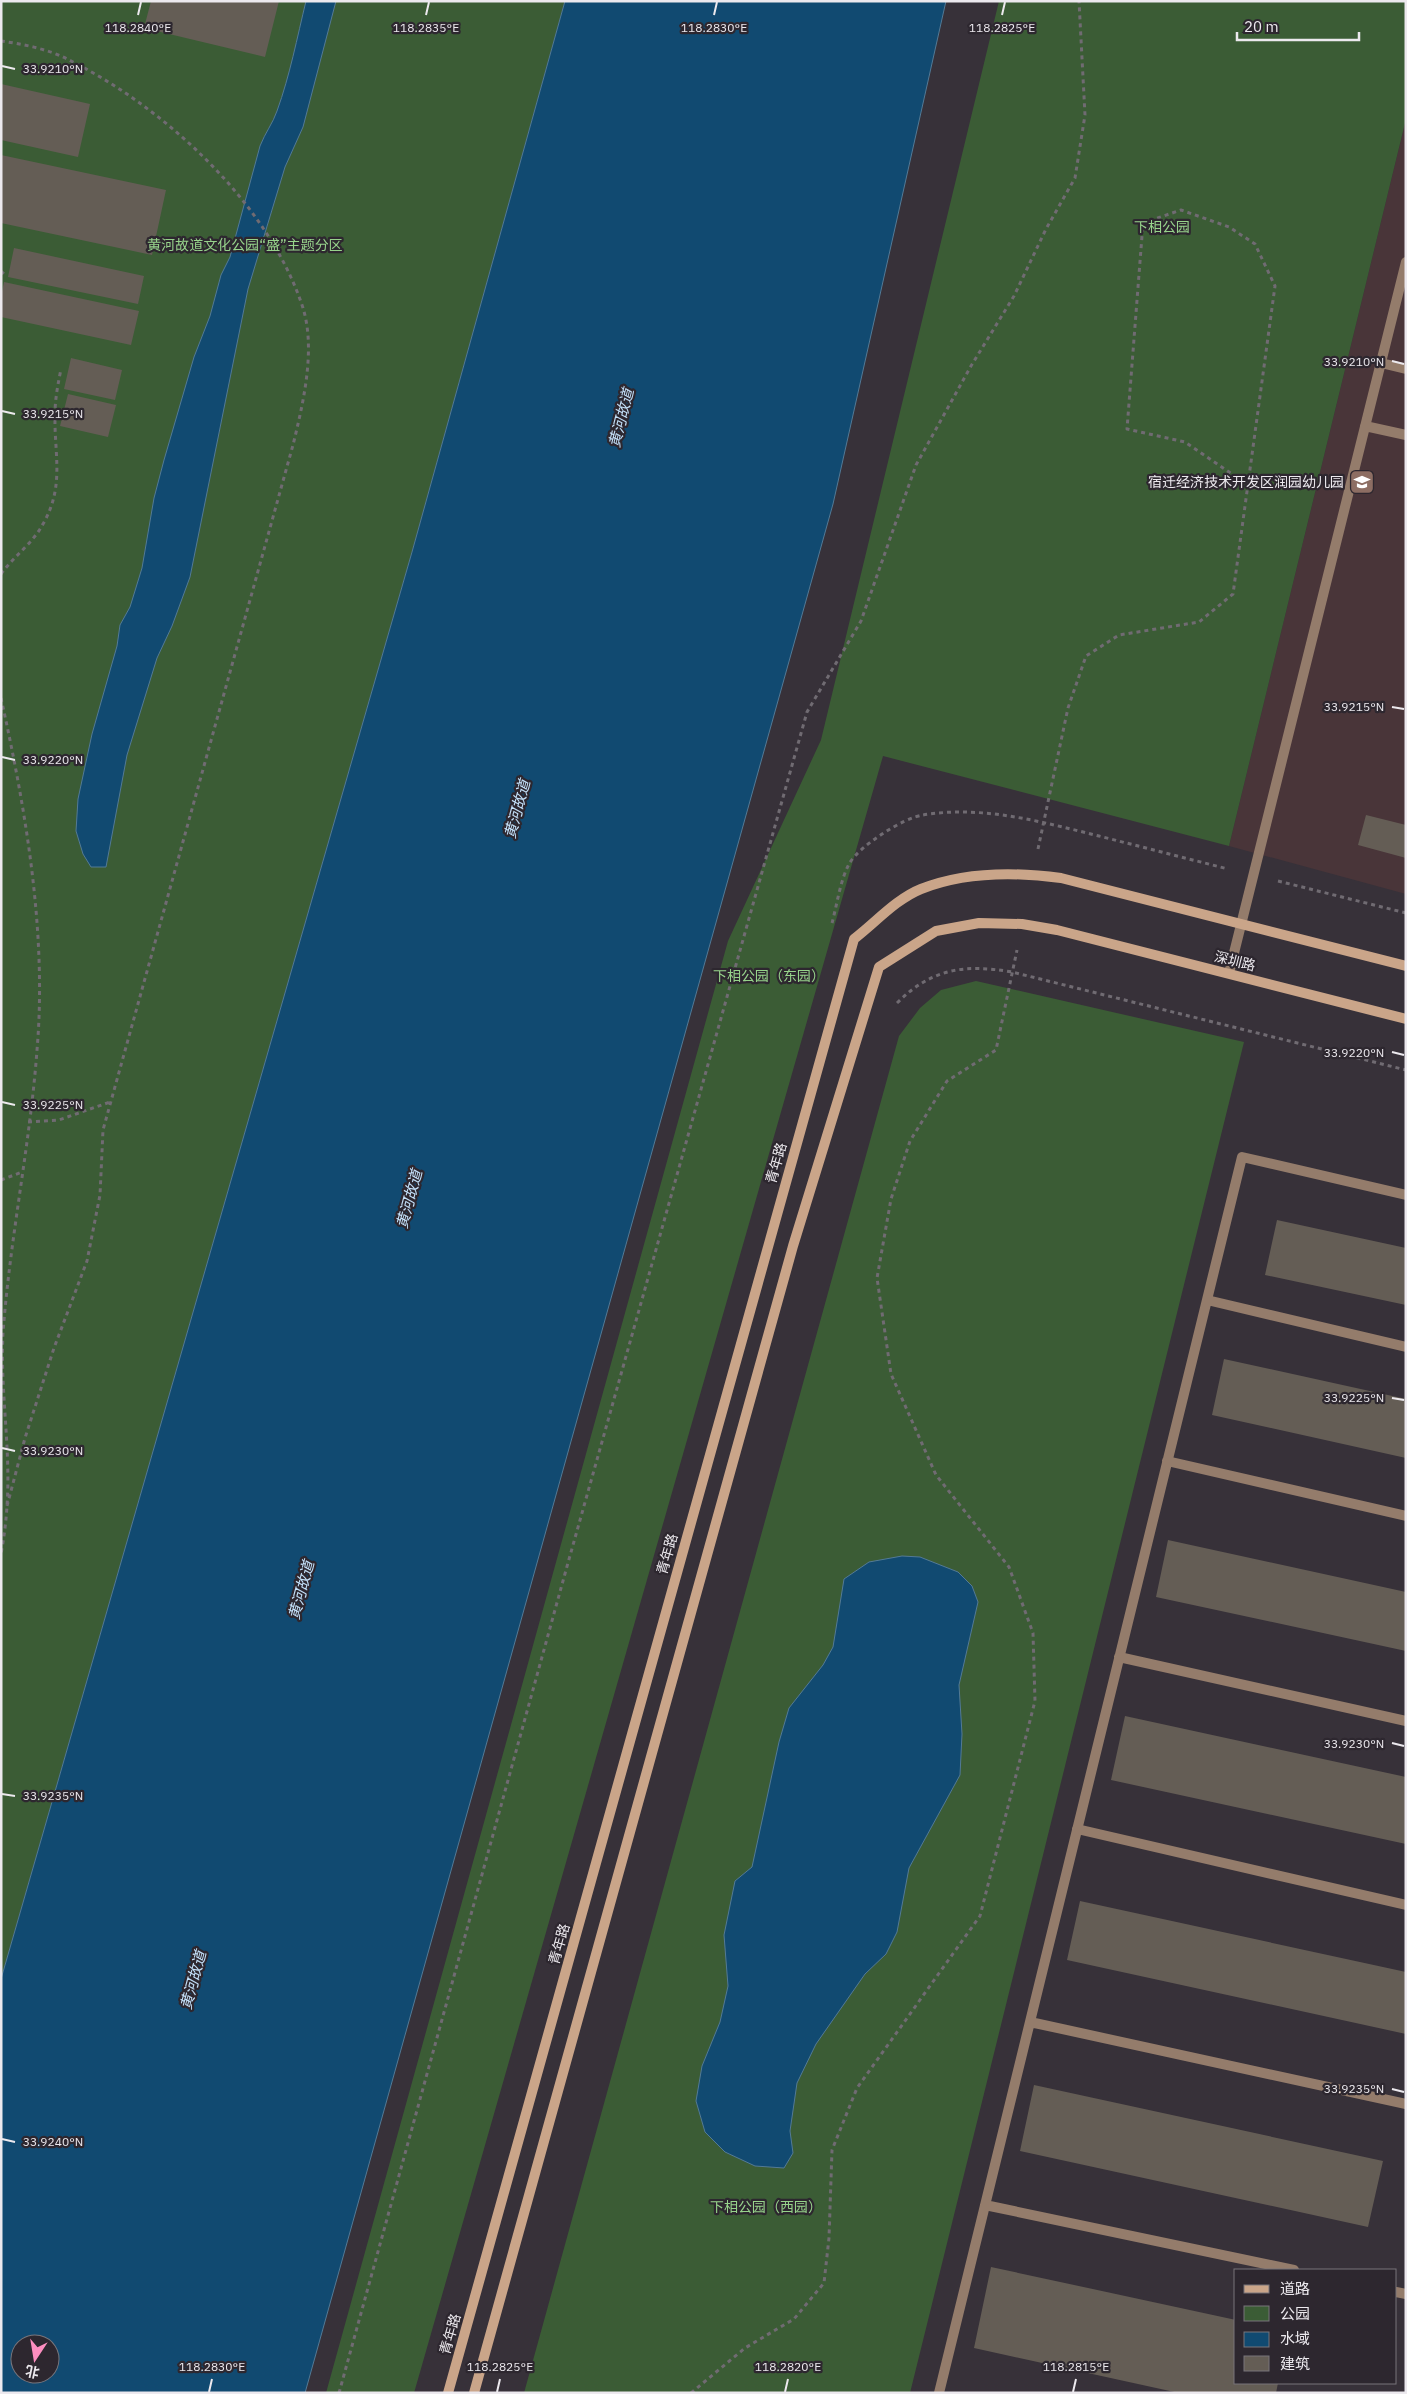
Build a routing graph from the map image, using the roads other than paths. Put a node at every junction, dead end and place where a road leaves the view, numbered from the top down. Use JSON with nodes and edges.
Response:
{"nodes":[{"id":1,"x":1406,"y":262,"type":"edge"},
{"id":2,"x":1380,"y":363,"type":"junction"},
{"id":3,"x":1406,"y":369,"type":"edge"},
{"id":4,"x":1365,"y":426,"type":"junction"},
{"id":5,"x":1406,"y":436,"type":"edge"},
{"id":6,"x":1241,"y":924,"type":"junction"},
{"id":7,"x":1406,"y":966,"type":"edge"},
{"id":8,"x":1229,"y":973,"type":"junction"},
{"id":9,"x":1406,"y":1018,"type":"edge"},
{"id":10,"x":1406,"y":1195,"type":"edge"},
{"id":11,"x":1207,"y":1300,"type":"junction"},
{"id":12,"x":1406,"y":1347,"type":"edge"},
{"id":13,"x":1167,"y":1461,"type":"junction"},
{"id":14,"x":1406,"y":1516,"type":"edge"},
{"id":15,"x":1119,"y":1657,"type":"junction"},
{"id":16,"x":1406,"y":1721,"type":"edge"},
{"id":17,"x":1077,"y":1829,"type":"junction"},
{"id":18,"x":1406,"y":1905,"type":"edge"},
{"id":19,"x":1030,"y":2022,"type":"junction"},
{"id":20,"x":1406,"y":2104,"type":"edge"},
{"id":21,"x":985,"y":2205,"type":"junction"},
{"id":22,"x":1289,"y":2269,"type":"edge"},
{"id":23,"x":448,"y":2393,"type":"edge"},
{"id":24,"x":474,"y":2393,"type":"edge"},
{"id":25,"x":939,"y":2393,"type":"edge"}],
"edges":[{"from":1,"to":2,"type":"lane"},
{"from":2,"to":3,"type":"lane"},
{"from":2,"to":4,"type":"lane"},
{"from":4,"to":5,"type":"lane"},
{"from":4,"to":6,"type":"lane"},
{"from":6,"to":7,"type":"street"},
{"from":6,"to":8,"type":"lane"},
{"from":6,"to":23,"type":"street","name":"青年路"},
{"from":8,"to":9,"type":"street","name":"深圳路"},
{"from":8,"to":24,"type":"street","name":"深圳路"},
{"from":10,"to":11,"type":"lane"},
{"from":11,"to":12,"type":"lane"},
{"from":11,"to":13,"type":"lane"},
{"from":13,"to":14,"type":"lane"},
{"from":13,"to":15,"type":"lane"},
{"from":15,"to":16,"type":"lane"},
{"from":15,"to":17,"type":"lane"},
{"from":17,"to":18,"type":"lane"},
{"from":17,"to":19,"type":"lane"},
{"from":19,"to":20,"type":"lane"},
{"from":19,"to":21,"type":"lane"},
{"from":21,"to":22,"type":"lane"},
{"from":21,"to":25,"type":"lane"}]}
